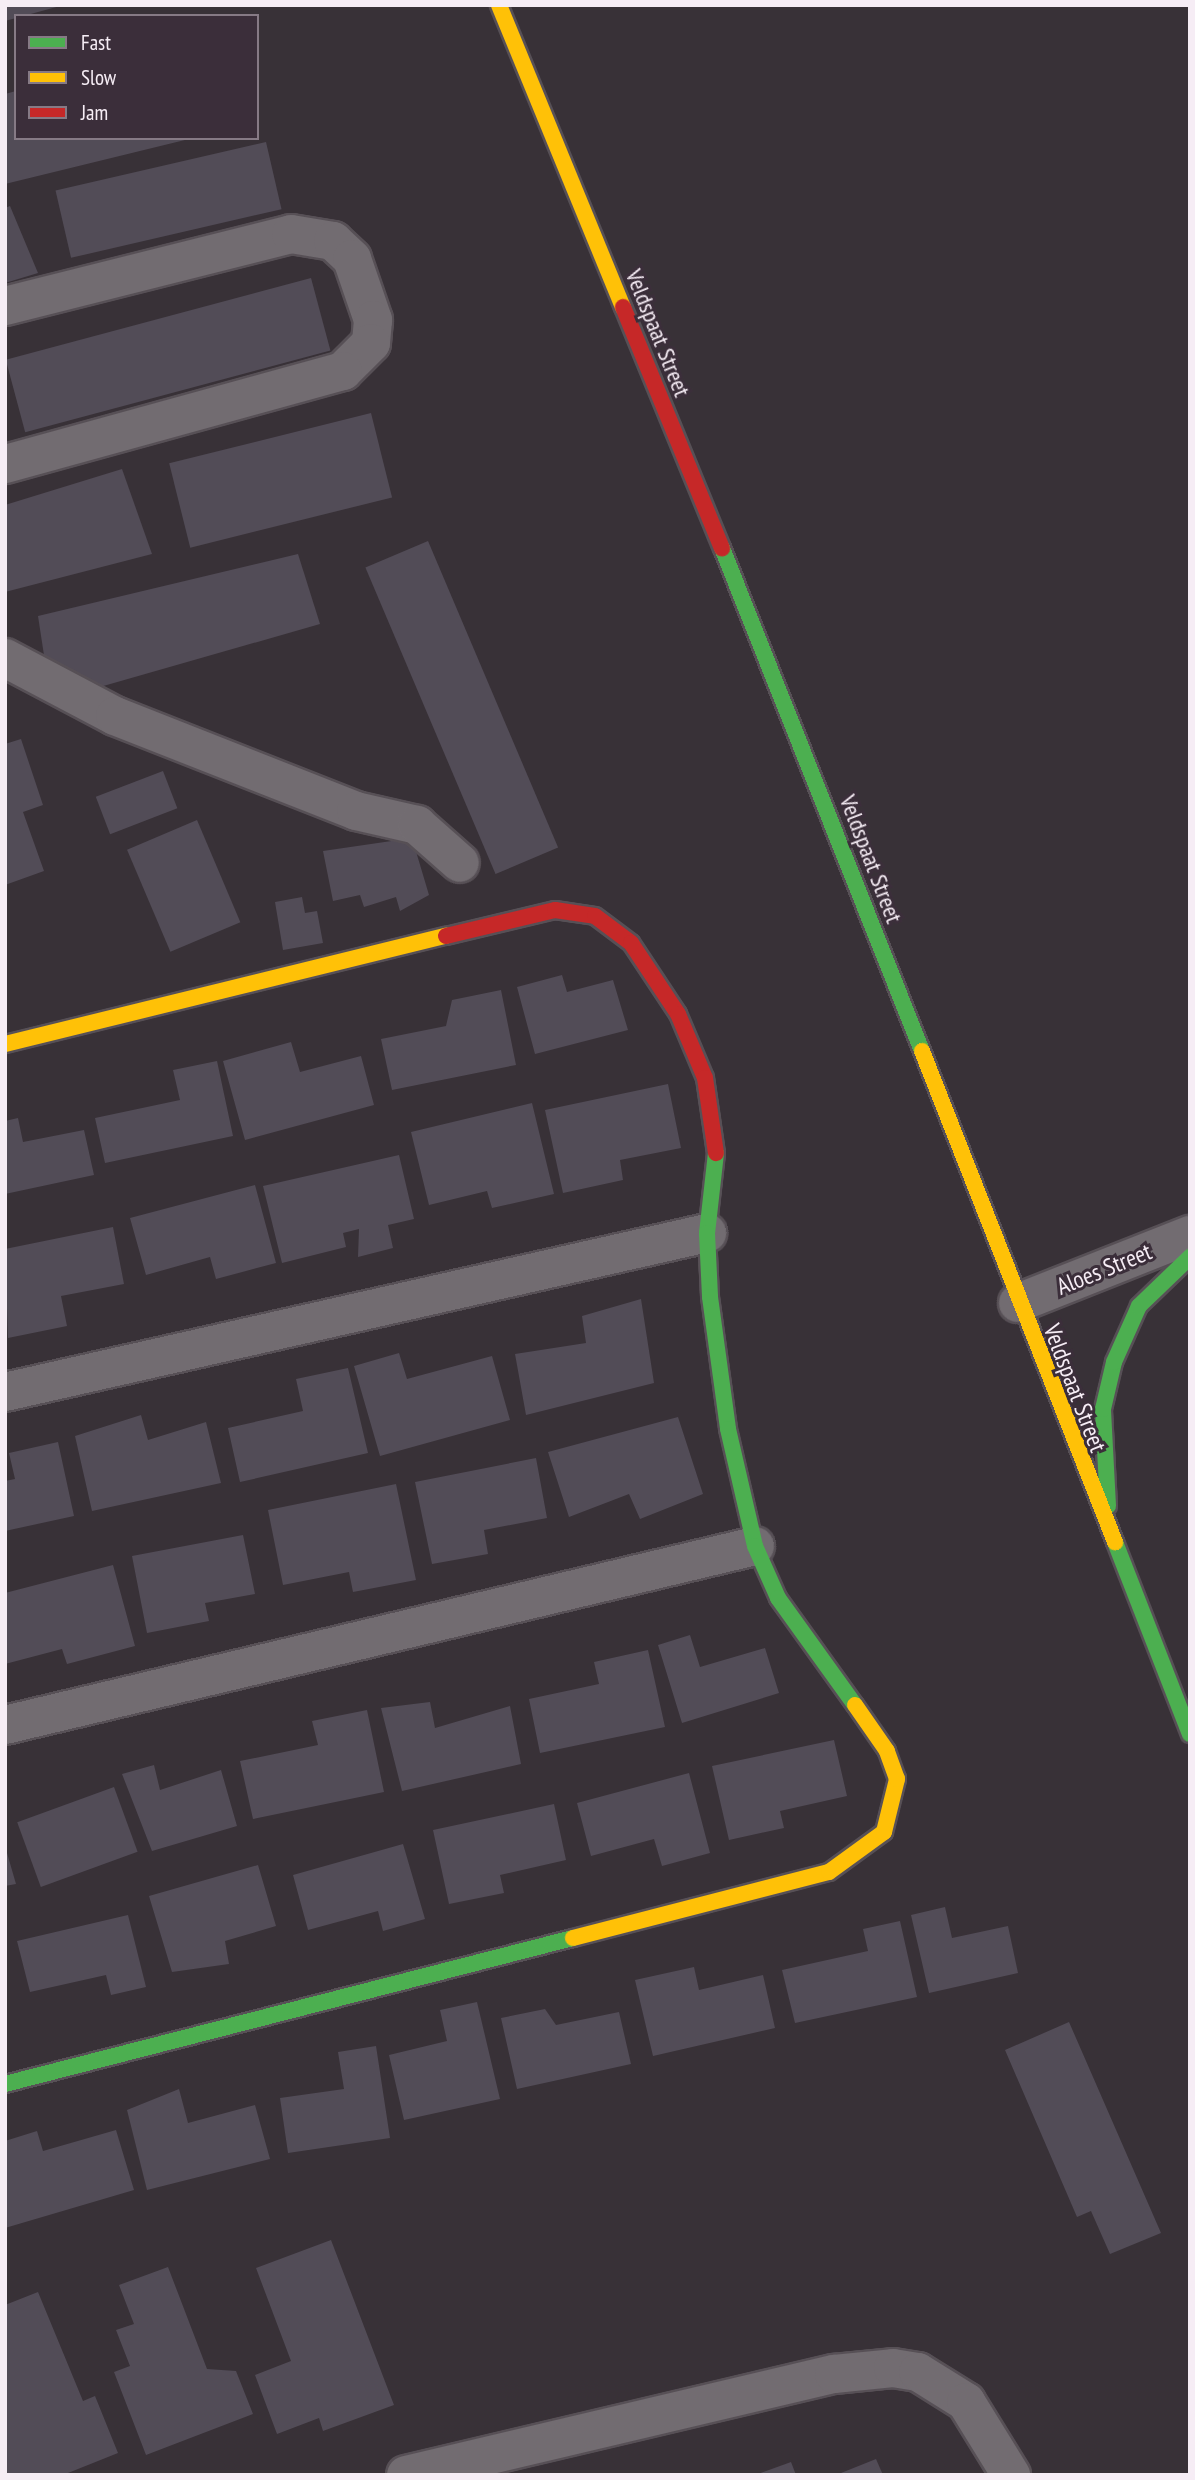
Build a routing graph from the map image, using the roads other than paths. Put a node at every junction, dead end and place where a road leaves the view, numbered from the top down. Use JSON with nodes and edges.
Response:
{"nodes":[{"id":1,"x":499,"y":5,"type":"edge"},
{"id":2,"x":5,"y":306,"type":"edge"},
{"id":3,"x":5,"y":464,"type":"edge"},
{"id":4,"x":5,"y":657,"type":"edge"},
{"id":5,"x":460,"y":863,"type":"dead end"},
{"id":6,"x":5,"y":1044,"type":"edge"},
{"id":7,"x":707,"y":1233,"type":"junction"},
{"id":8,"x":1190,"y":1235,"type":"edge"},
{"id":9,"x":1190,"y":1257,"type":"edge"},
{"id":10,"x":1018,"y":1303,"type":"junction"},
{"id":11,"x":5,"y":1392,"type":"edge"},
{"id":12,"x":1111,"y":1542,"type":"junction"},
{"id":13,"x":755,"y":1546,"type":"junction"},
{"id":14,"x":5,"y":1725,"type":"edge"},
{"id":15,"x":1190,"y":1734,"type":"edge"},
{"id":16,"x":5,"y":2084,"type":"edge"},
{"id":17,"x":406,"y":2475,"type":"edge"},
{"id":18,"x":1011,"y":2475,"type":"edge"}],
"edges":[{"from":1,"to":10,"type":"street","name":"Veldspaat Street"},
{"from":2,"to":3,"type":"street"},
{"from":4,"to":5,"type":"street"},
{"from":6,"to":7,"type":"street"},
{"from":7,"to":11,"type":"street"},
{"from":7,"to":13,"type":"street"},
{"from":8,"to":10,"type":"street","name":"Aloes Street"},
{"from":9,"to":12,"type":"street"},
{"from":10,"to":12,"type":"street","name":"Veldspaat Street"},
{"from":12,"to":15,"type":"street","name":"Veldspaat Street"},
{"from":13,"to":14,"type":"street"},
{"from":13,"to":16,"type":"street"},
{"from":17,"to":18,"type":"street"}]}
